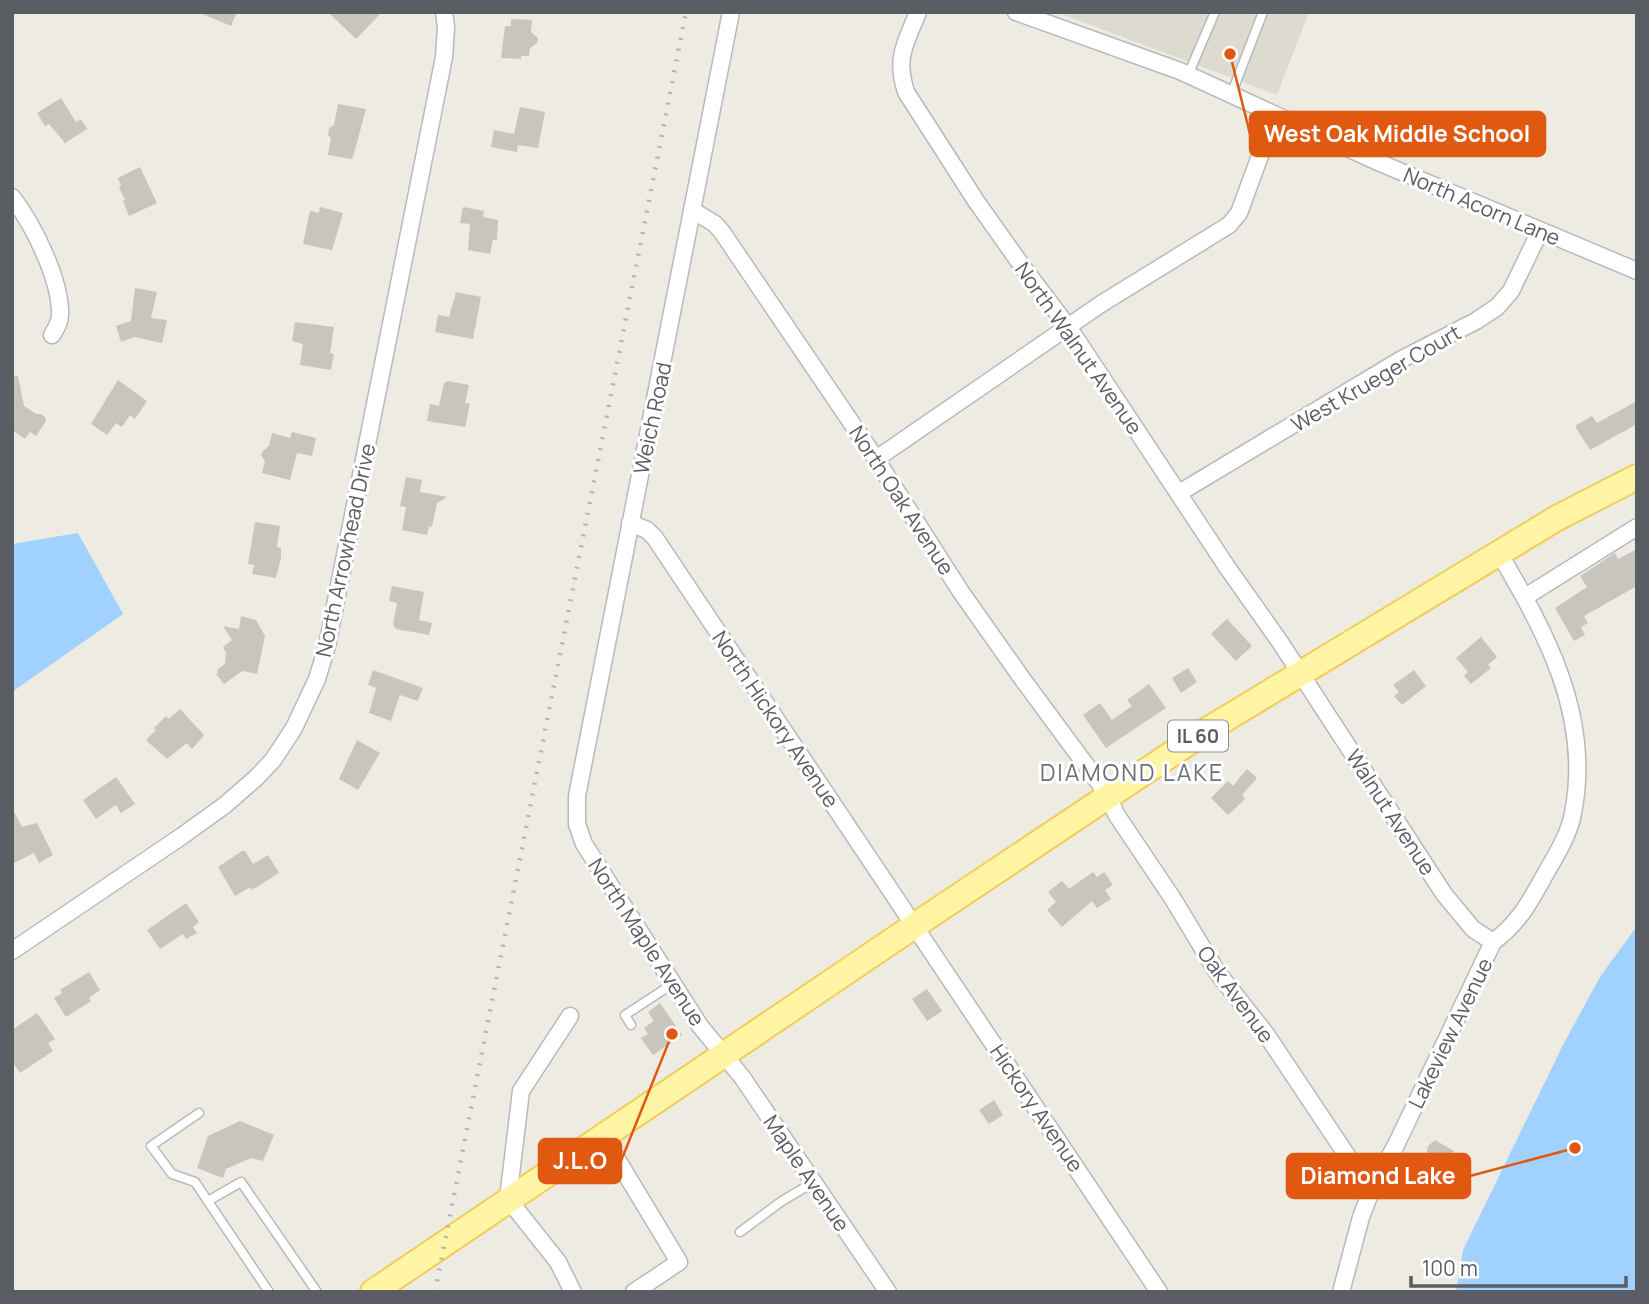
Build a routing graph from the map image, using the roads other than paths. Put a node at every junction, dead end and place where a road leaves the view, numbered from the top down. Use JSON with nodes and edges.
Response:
{"nodes":[{"id":1,"x":444,"y":12,"type":"edge"},
{"id":2,"x":731,"y":12,"type":"edge"},
{"id":3,"x":918,"y":12,"type":"edge"},
{"id":4,"x":1016,"y":12,"type":"edge"},
{"id":5,"x":1216,"y":12,"type":"edge"},
{"id":6,"x":1263,"y":12,"type":"edge"},
{"id":7,"x":1188,"y":75,"type":"junction"},
{"id":8,"x":1231,"y":94,"type":"junction"},
{"id":9,"x":1275,"y":115,"type":"junction"},
{"id":10,"x":12,"y":197,"type":"edge"},
{"id":11,"x":692,"y":210,"type":"junction"},
{"id":12,"x":1540,"y":231,"type":"junction"},
{"id":13,"x":1637,"y":271,"type":"edge"},
{"id":14,"x":1069,"y":328,"type":"junction"},
{"id":15,"x":52,"y":335,"type":"dead end"},
{"id":16,"x":876,"y":459,"type":"junction"},
{"id":17,"x":1637,"y":477,"type":"edge"},
{"id":18,"x":1179,"y":494,"type":"junction"},
{"id":19,"x":630,"y":523,"type":"junction"},
{"id":20,"x":1637,"y":527,"type":"edge"},
{"id":21,"x":1499,"y":553,"type":"junction"},
{"id":22,"x":1525,"y":597,"type":"junction"},
{"id":23,"x":1300,"y":672,"type":"junction"},
{"id":24,"x":1108,"y":795,"type":"junction"},
{"id":25,"x":577,"y":824,"type":"joint"},
{"id":26,"x":914,"y":926,"type":"junction"},
{"id":27,"x":1493,"y":942,"type":"junction"},
{"id":28,"x":12,"y":951,"type":"edge"},
{"id":29,"x":674,"y":983,"type":"junction"},
{"id":30,"x":570,"y":1016,"type":"dead end"},
{"id":31,"x":631,"y":1025,"type":"dead end"},
{"id":32,"x":725,"y":1055,"type":"junction"},
{"id":33,"x":199,"y":1113,"type":"dead end"},
{"id":34,"x":603,"y":1136,"type":"junction"},
{"id":35,"x":814,"y":1182,"type":"junction"},
{"id":36,"x":1373,"y":1186,"type":"junction"},
{"id":37,"x":508,"y":1199,"type":"junction"},
{"id":38,"x":208,"y":1201,"type":"junction"},
{"id":39,"x":740,"y":1232,"type":"dead end"},
{"id":40,"x":269,"y":1292,"type":"edge"},
{"id":41,"x":317,"y":1292,"type":"edge"},
{"id":42,"x":373,"y":1292,"type":"edge"},
{"id":43,"x":573,"y":1292,"type":"edge"},
{"id":44,"x":634,"y":1292,"type":"edge"},
{"id":45,"x":888,"y":1292,"type":"edge"},
{"id":46,"x":1159,"y":1292,"type":"edge"},
{"id":47,"x":1341,"y":1292,"type":"edge"}],
"edges":[{"from":1,"to":28,"type":"street","name":"North Arrowhead Drive"},
{"from":2,"to":11,"type":"street","name":"Weich Road"},
{"from":3,"to":14,"type":"street","name":"North Walnut Avenue"},
{"from":4,"to":7,"type":"street","name":"North Acorn Lane"},
{"from":5,"to":7,"type":"lane"},
{"from":6,"to":8,"type":"lane"},
{"from":7,"to":8,"type":"street","name":"North Acorn Lane"},
{"from":8,"to":9,"type":"street","name":"North Acorn Lane"},
{"from":9,"to":12,"type":"street","name":"North Acorn Lane"},
{"from":9,"to":14,"type":"street"},
{"from":10,"to":15,"type":"street"},
{"from":11,"to":16,"type":"street","name":"North Oak Avenue"},
{"from":11,"to":19,"type":"street","name":"Weich Road"},
{"from":12,"to":13,"type":"street","name":"North Acorn Lane"},
{"from":12,"to":18,"type":"street","name":"West Krueger Court"},
{"from":14,"to":16,"type":"street"},
{"from":14,"to":18,"type":"street","name":"North Walnut Avenue"},
{"from":16,"to":24,"type":"street","name":"North Oak Avenue"},
{"from":17,"to":21,"type":"main road","number":"IL 60"},
{"from":18,"to":23,"type":"street","name":"North Walnut Avenue"},
{"from":19,"to":25,"type":"street","name":"Weich Road"},
{"from":19,"to":26,"type":"street","name":"North Hickory Avenue"},
{"from":20,"to":22,"type":"street"},
{"from":21,"to":22,"type":"street","name":"Lakeview Avenue"},
{"from":21,"to":23,"type":"main road","number":"IL 60"},
{"from":22,"to":27,"type":"street","name":"Lakeview Avenue"},
{"from":23,"to":24,"type":"main road","number":"IL 60"},
{"from":23,"to":27,"type":"street","name":"Walnut Avenue"},
{"from":24,"to":26,"type":"main road","number":"IL 60"},
{"from":24,"to":36,"type":"street","name":"Oak Avenue"},
{"from":25,"to":29,"type":"street","name":"North Maple Avenue"},
{"from":26,"to":32,"type":"main road","number":"IL 60"},
{"from":26,"to":46,"type":"street","name":"Hickory Avenue"},
{"from":27,"to":36,"type":"street","name":"Lakeview Avenue"},
{"from":29,"to":31,"type":"lane"},
{"from":29,"to":32,"type":"street","name":"North Maple Avenue"},
{"from":30,"to":37,"type":"street"},
{"from":32,"to":34,"type":"main road","number":"IL 60"},
{"from":32,"to":35,"type":"street","name":"Maple Avenue"},
{"from":33,"to":38,"type":"lane"},
{"from":34,"to":37,"type":"main road","number":"IL 60"},
{"from":34,"to":44,"type":"street"},
{"from":35,"to":39,"type":"lane"},
{"from":35,"to":45,"type":"street","name":"Maple Avenue"},
{"from":36,"to":47,"type":"street","name":"Lakeview Avenue"},
{"from":37,"to":42,"type":"main road","number":"IL 60"},
{"from":37,"to":43,"type":"street"},
{"from":38,"to":40,"type":"lane"},
{"from":38,"to":41,"type":"lane"}]}
